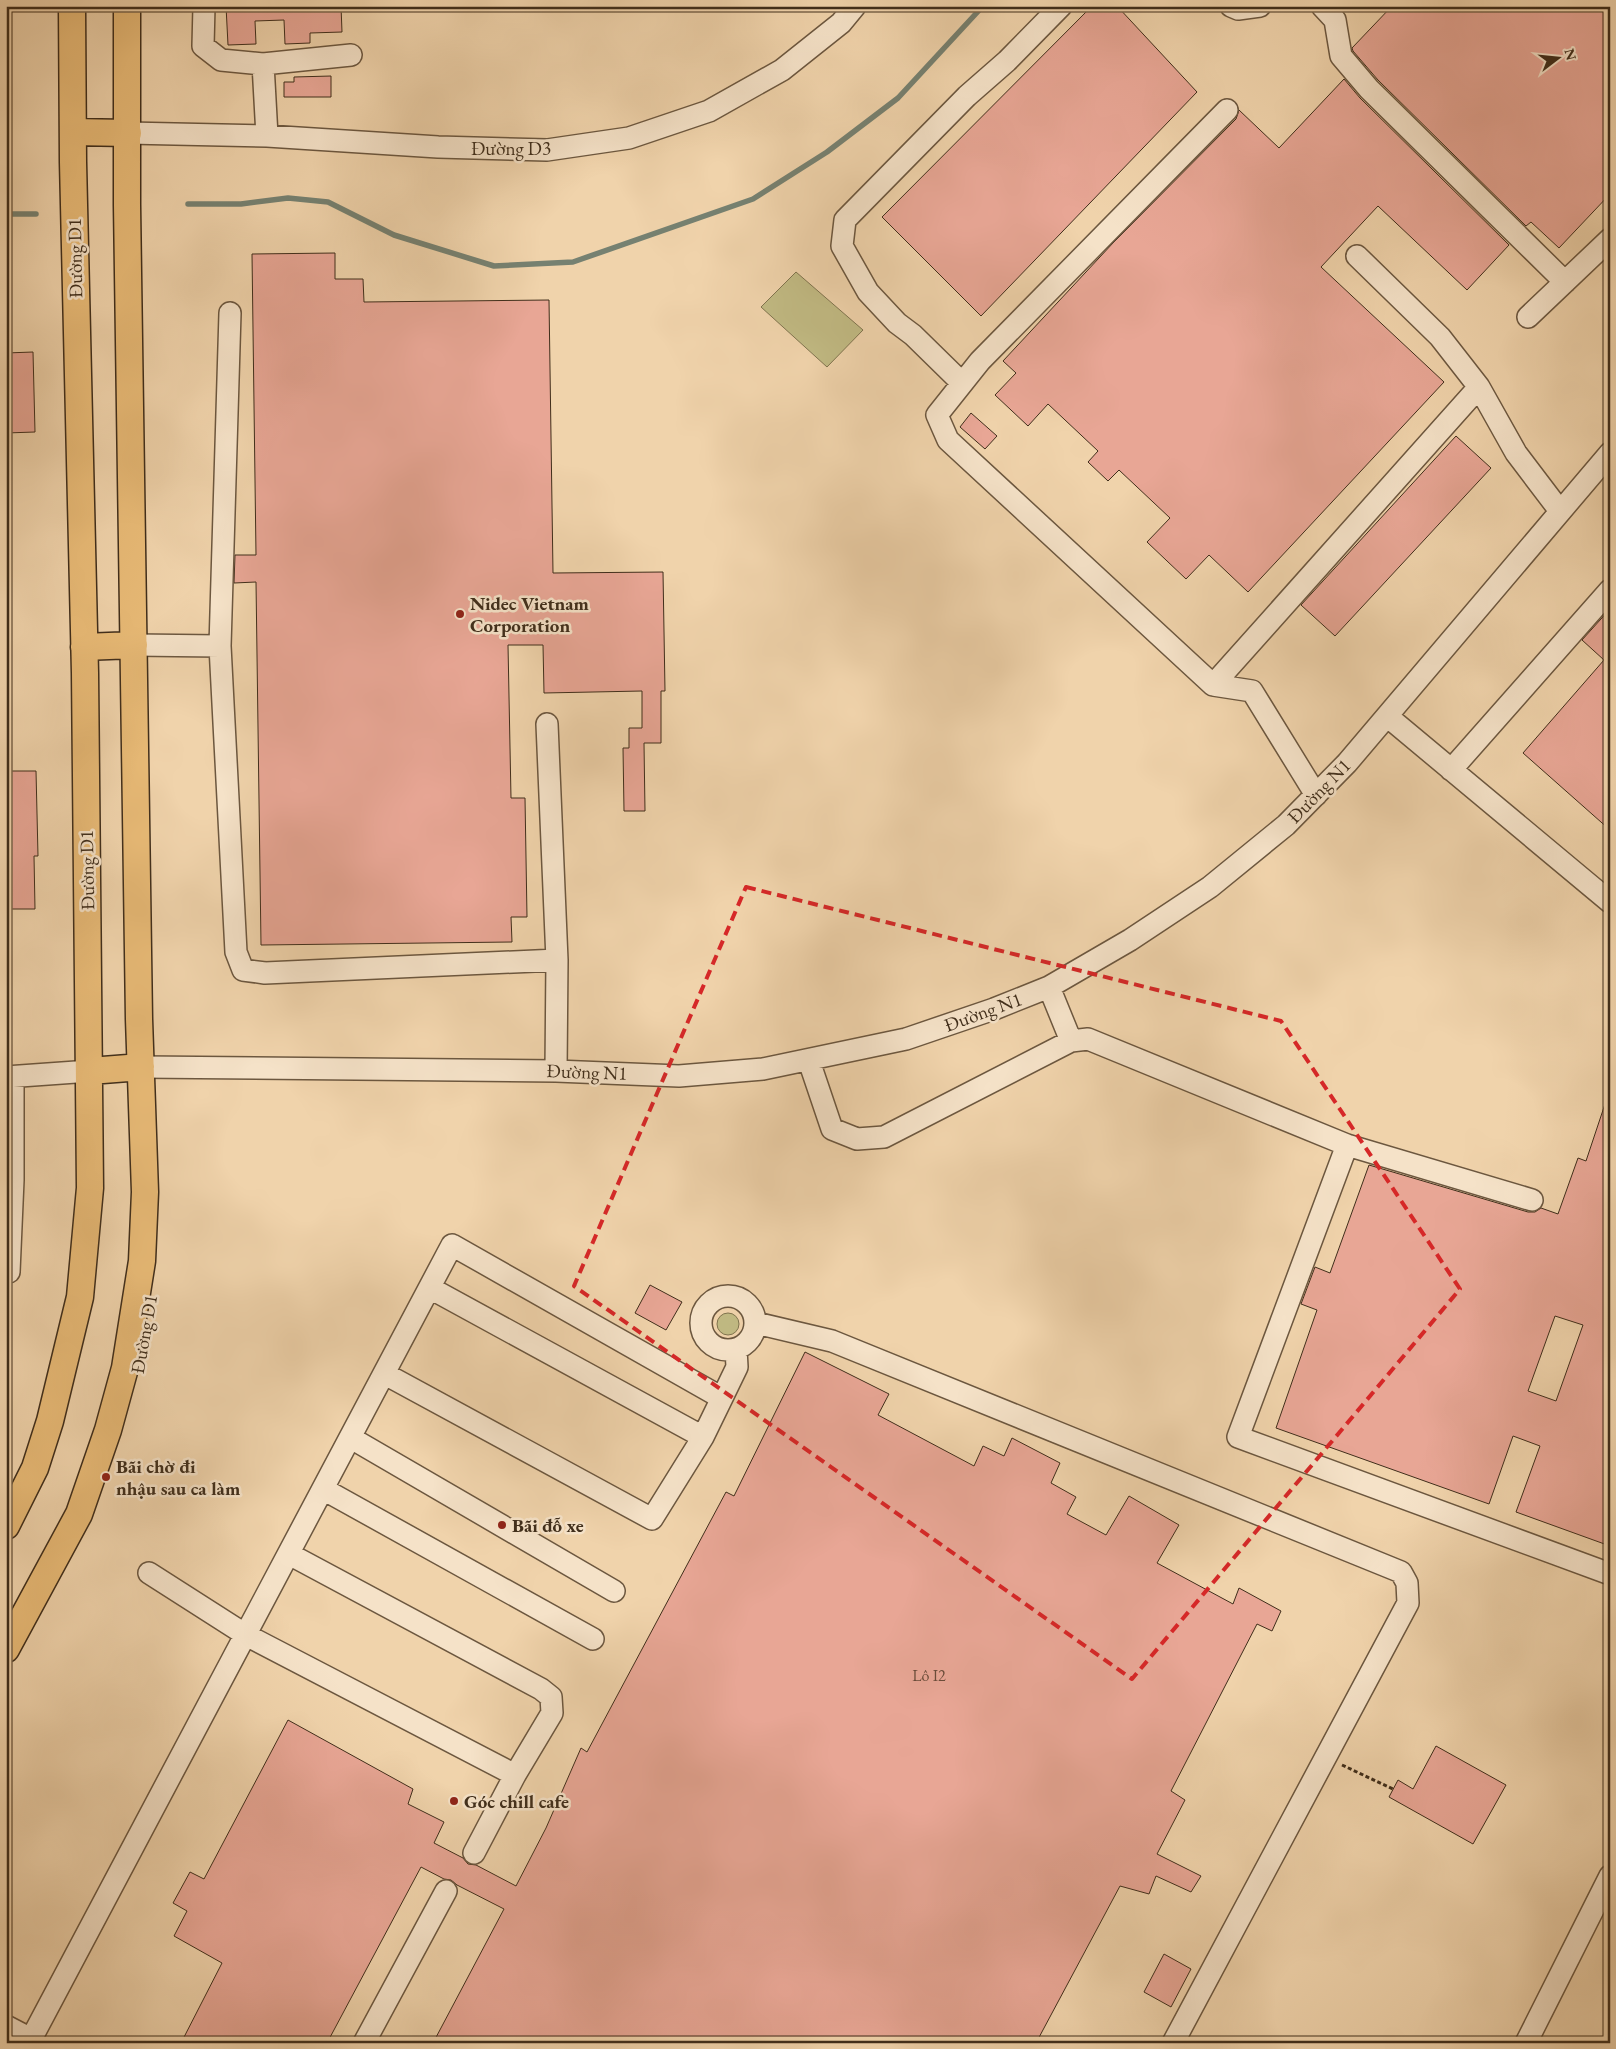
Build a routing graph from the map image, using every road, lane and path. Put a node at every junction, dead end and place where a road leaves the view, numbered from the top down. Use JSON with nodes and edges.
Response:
{"nodes":[{"id":1,"x":59,"y":6,"type":"edge"},
{"id":2,"x":72,"y":6,"type":"edge"},
{"id":3,"x":127,"y":6,"type":"edge"},
{"id":4,"x":139,"y":6,"type":"edge"},
{"id":5,"x":204,"y":6,"type":"edge"},
{"id":6,"x":855,"y":6,"type":"edge"},
{"id":7,"x":1061,"y":6,"type":"edge"},
{"id":8,"x":1231,"y":6,"type":"edge"},
{"id":9,"x":1260,"y":6,"type":"edge"},
{"id":10,"x":1322,"y":6,"type":"edge"},
{"id":11,"x":127,"y":39,"type":"junction"},
{"id":12,"x":351,"y":55,"type":"dead end"},
{"id":13,"x":264,"y":64,"type":"junction"},
{"id":14,"x":73,"y":67,"type":"junction"},
{"id":15,"x":1228,"y":110,"type":"dead end"},
{"id":16,"x":73,"y":132,"type":"junction"},
{"id":17,"x":128,"y":133,"type":"junction"},
{"id":18,"x":267,"y":136,"type":"junction"},
{"id":19,"x":1610,"y":240,"type":"edge"},
{"id":20,"x":1357,"y":256,"type":"dead end"},
{"id":21,"x":1565,"y":282,"type":"junction"},
{"id":22,"x":230,"y":313,"type":"dead end"},
{"id":23,"x":1528,"y":317,"type":"dead end"},
{"id":24,"x":962,"y":383,"type":"junction"},
{"id":25,"x":1479,"y":387,"type":"junction"},
{"id":26,"x":1610,"y":453,"type":"edge"},
{"id":27,"x":1560,"y":511,"type":"junction"},
{"id":28,"x":1610,"y":590,"type":"edge"},
{"id":29,"x":134,"y":645,"type":"junction"},
{"id":30,"x":220,"y":646,"type":"junction"},
{"id":31,"x":84,"y":647,"type":"junction"},
{"id":32,"x":1213,"y":684,"type":"junction"},
{"id":33,"x":1387,"y":716,"type":"junction"},
{"id":34,"x":547,"y":724,"type":"dead end"},
{"id":35,"x":1451,"y":770,"type":"junction"},
{"id":36,"x":1316,"y":794,"type":"junction"},
{"id":37,"x":1610,"y":902,"type":"edge"},
{"id":38,"x":557,"y":960,"type":"junction"},
{"id":39,"x":1049,"y":987,"type":"junction"},
{"id":40,"x":1071,"y":1041,"type":"junction"},
{"id":41,"x":809,"y":1061,"type":"junction"},
{"id":42,"x":141,"y":1067,"type":"junction"},
{"id":43,"x":90,"y":1070,"type":"junction"},
{"id":44,"x":556,"y":1070,"type":"junction"},
{"id":45,"x":9,"y":1077,"type":"edge"},
{"id":46,"x":1347,"y":1144,"type":"junction"},
{"id":47,"x":1532,"y":1200,"type":"dead end"},
{"id":48,"x":9,"y":1272,"type":"dead end"},
{"id":49,"x":430,"y":1288,"type":"junction"},
{"id":50,"x":756,"y":1324,"type":"junction"},
{"id":51,"x":736,"y":1350,"type":"junction"},
{"id":52,"x":385,"y":1374,"type":"junction"},
{"id":53,"x":722,"y":1398,"type":"junction"},
{"id":54,"x":50,"y":1421,"type":"junction"},
{"id":55,"x":702,"y":1437,"type":"junction"},
{"id":56,"x":351,"y":1438,"type":"junction"},
{"id":57,"x":323,"y":1489,"type":"junction"},
{"id":58,"x":6,"y":1499,"type":"edge"},
{"id":59,"x":6,"y":1526,"type":"edge"},
{"id":60,"x":289,"y":1554,"type":"junction"},
{"id":61,"x":149,"y":1573,"type":"dead end"},
{"id":62,"x":1610,"y":1574,"type":"edge"},
{"id":63,"x":614,"y":1591,"type":"dead end"},
{"id":64,"x":246,"y":1634,"type":"junction"},
{"id":65,"x":593,"y":1639,"type":"dead end"},
{"id":66,"x":6,"y":1649,"type":"edge"},
{"id":67,"x":1326,"y":1757,"type":"junction"},
{"id":68,"x":515,"y":1775,"type":"junction"},
{"id":69,"x":1393,"y":1790,"type":"dead end"},
{"id":70,"x":474,"y":1853,"type":"dead end"},
{"id":71,"x":1610,"y":1876,"type":"edge"},
{"id":72,"x":446,"y":1891,"type":"dead end"},
{"id":73,"x":6,"y":2026,"type":"edge"},
{"id":74,"x":30,"y":2041,"type":"edge"},
{"id":75,"x":367,"y":2042,"type":"edge"},
{"id":76,"x":1173,"y":2043,"type":"edge"},
{"id":77,"x":1526,"y":2043,"type":"edge"}],
"edges":[{"from":1,"to":14,"type":"main road","name":"Đường D1"},
{"from":2,"to":14,"type":"main road","name":"Đường D1"},
{"from":3,"to":11,"type":"main road","name":"Đường D1"},
{"from":4,"to":11,"type":"main road","name":"Đường D1"},
{"from":5,"to":13,"type":"street"},
{"from":6,"to":18,"type":"street","name":"Đường D3"},
{"from":7,"to":24,"type":"street"},
{"from":8,"to":9,"type":"street"},
{"from":10,"to":21,"type":"street"},
{"from":11,"to":17,"type":"main road","name":"Đường D1"},
{"from":12,"to":13,"type":"street"},
{"from":13,"to":18,"type":"street"},
{"from":14,"to":16,"type":"main road","name":"Đường D1"},
{"from":15,"to":24,"type":"street"},
{"from":16,"to":17,"type":"main road"},
{"from":16,"to":31,"type":"main road","name":"Đường D1"},
{"from":17,"to":18,"type":"street","name":"Đường D3"},
{"from":17,"to":29,"type":"main road","name":"Đường D1"},
{"from":19,"to":21,"type":"street"},
{"from":20,"to":25,"type":"street"},
{"from":21,"to":23,"type":"street"},
{"from":22,"to":30,"type":"street"},
{"from":24,"to":32,"type":"street"},
{"from":25,"to":27,"type":"street"},
{"from":25,"to":32,"type":"street"},
{"from":26,"to":27,"type":"street","name":"Đường N1"},
{"from":27,"to":33,"type":"street","name":"Đường N1"},
{"from":28,"to":35,"type":"street"},
{"from":29,"to":30,"type":"street"},
{"from":29,"to":31,"type":"main road"},
{"from":29,"to":42,"type":"main road","name":"Đường D1"},
{"from":30,"to":38,"type":"street"},
{"from":31,"to":43,"type":"main road","name":"Đường D1"},
{"from":32,"to":36,"type":"street"},
{"from":33,"to":35,"type":"street"},
{"from":33,"to":36,"type":"street","name":"Đường N1"},
{"from":34,"to":38,"type":"street"},
{"from":35,"to":37,"type":"street"},
{"from":36,"to":39,"type":"street","name":"Đường N1"},
{"from":38,"to":44,"type":"street"},
{"from":39,"to":40,"type":"street"},
{"from":39,"to":41,"type":"street","name":"Đường N1"},
{"from":40,"to":41,"type":"street"},
{"from":40,"to":46,"type":"street"},
{"from":41,"to":44,"type":"street","name":"Đường N1"},
{"from":42,"to":43,"type":"main road"},
{"from":42,"to":44,"type":"street","name":"Đường N1"},
{"from":42,"to":66,"type":"main road","name":"Đường D1"},
{"from":43,"to":45,"type":"street"},
{"from":43,"to":54,"type":"main road","name":"Đường D1"},
{"from":45,"to":48,"type":"street"},
{"from":46,"to":47,"type":"street"},
{"from":46,"to":62,"type":"street"},
{"from":49,"to":52,"type":"street"},
{"from":49,"to":53,"type":"street"},
{"from":49,"to":55,"type":"street"},
{"from":50,"to":51,"type":"street"},
{"from":50,"to":51,"type":"street"},
{"from":50,"to":67,"type":"street"},
{"from":51,"to":53,"type":"street"},
{"from":52,"to":55,"type":"street"},
{"from":52,"to":56,"type":"street"},
{"from":53,"to":55,"type":"street"},
{"from":54,"to":58,"type":"main road"},
{"from":54,"to":59,"type":"main road","name":"Đường D1"},
{"from":56,"to":57,"type":"street"},
{"from":56,"to":63,"type":"street"},
{"from":57,"to":60,"type":"street"},
{"from":57,"to":65,"type":"street"},
{"from":60,"to":64,"type":"street"},
{"from":60,"to":68,"type":"street"},
{"from":61,"to":64,"type":"street"},
{"from":64,"to":68,"type":"street"},
{"from":64,"to":74,"type":"street"},
{"from":67,"to":69,"type":"path"},
{"from":67,"to":76,"type":"street"},
{"from":68,"to":70,"type":"street"},
{"from":71,"to":77,"type":"street"},
{"from":72,"to":75,"type":"street"},
{"from":73,"to":74,"type":"street"}]}
